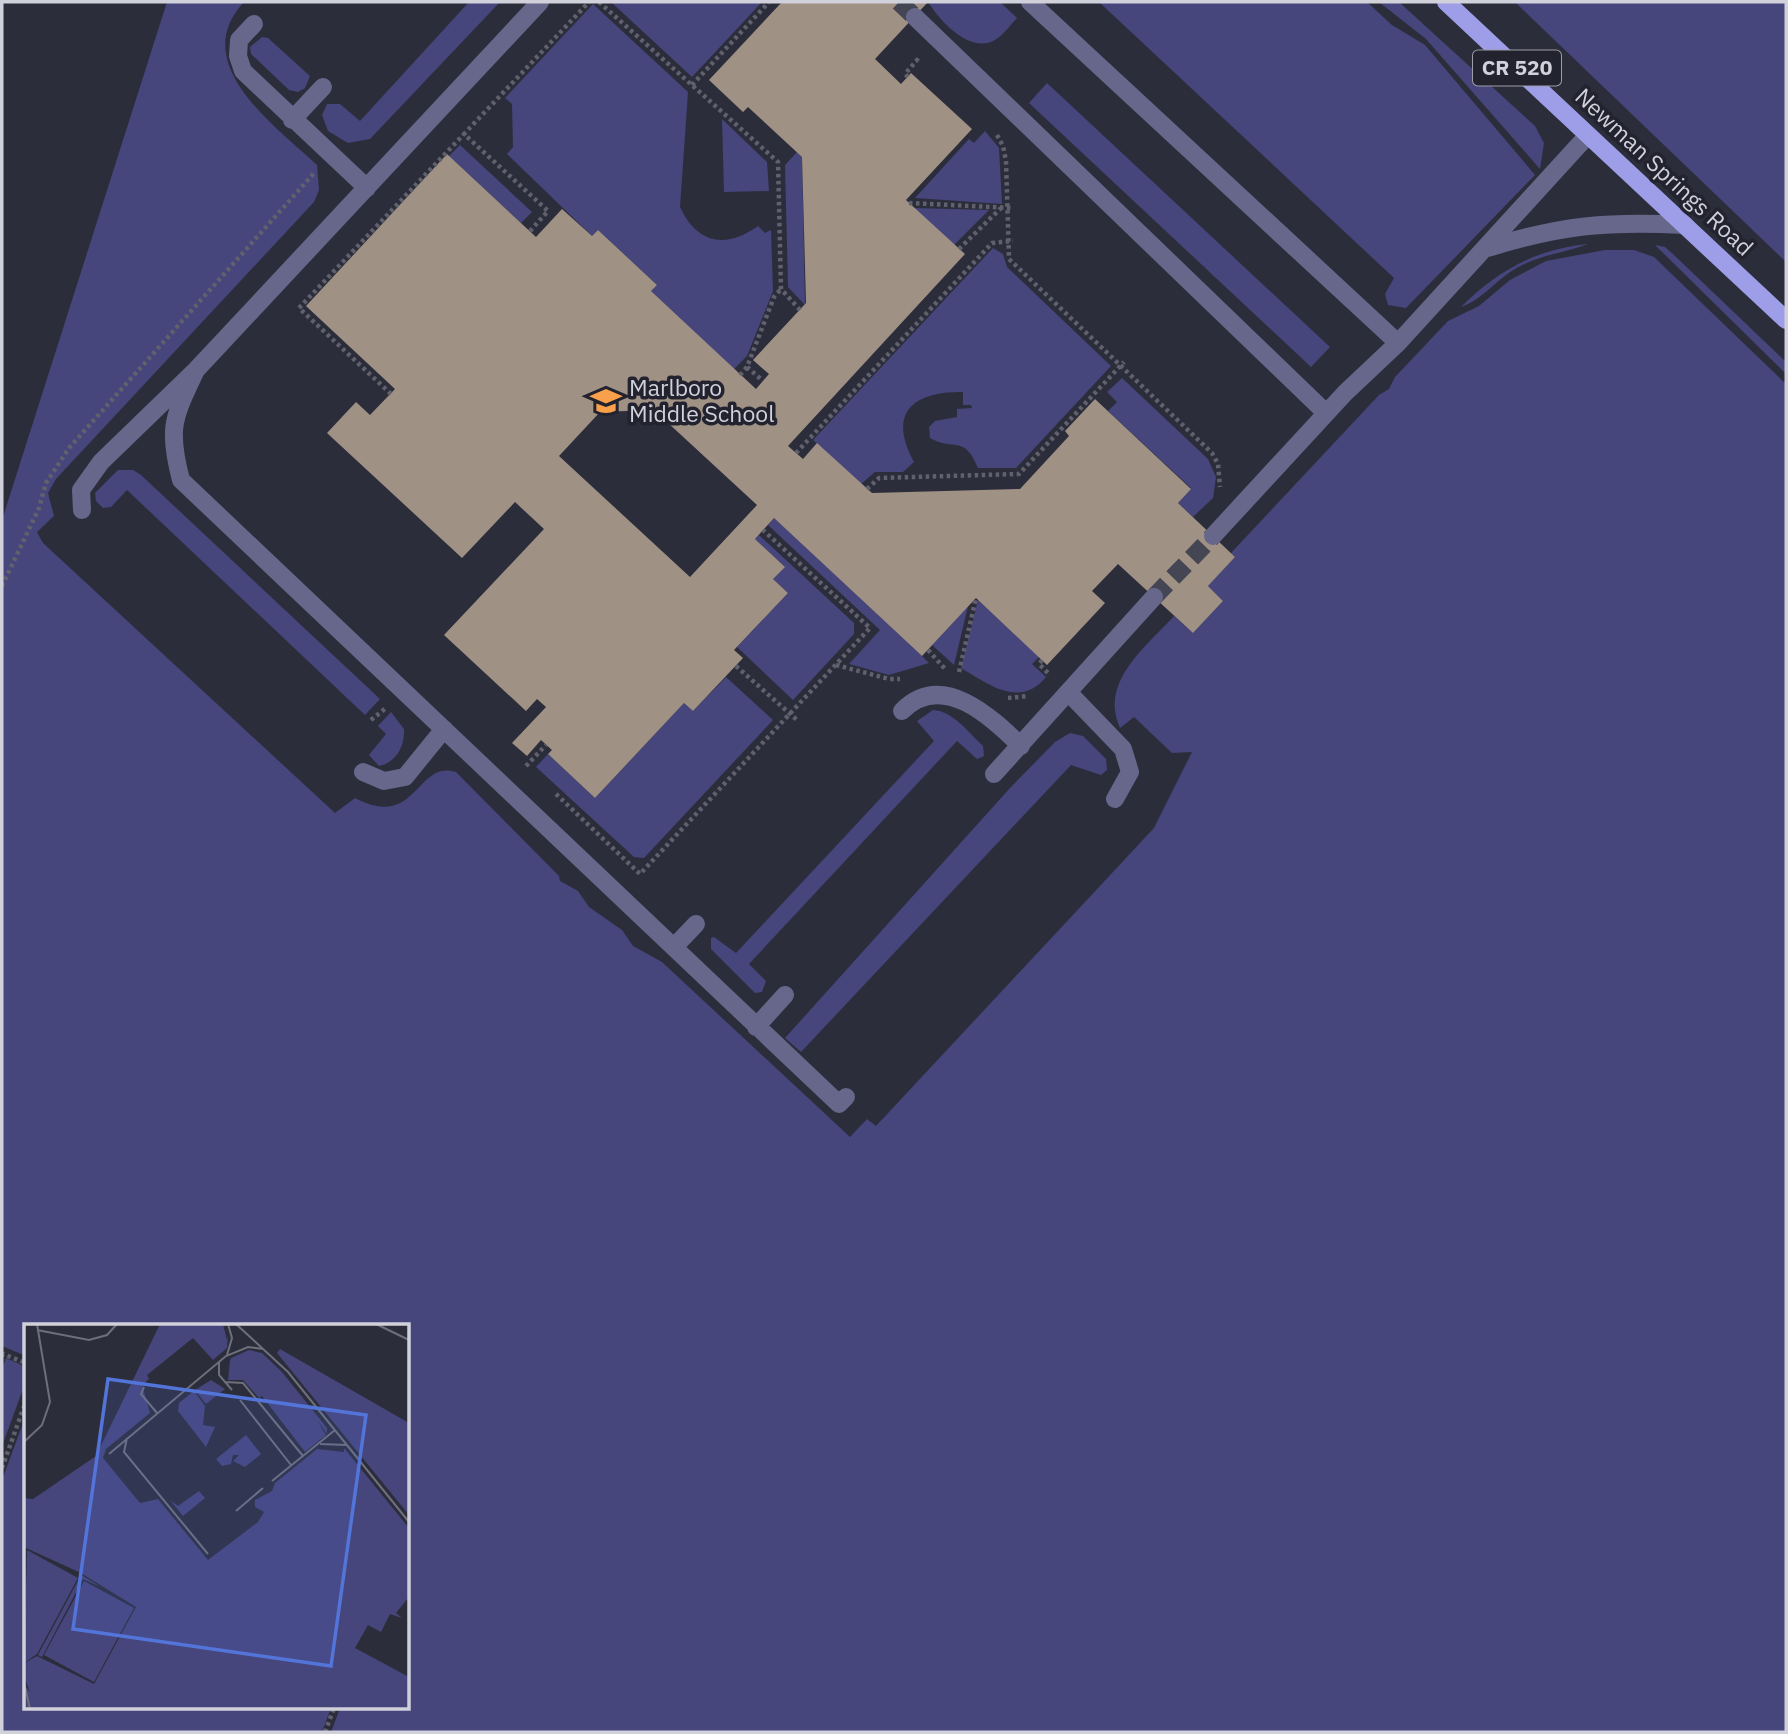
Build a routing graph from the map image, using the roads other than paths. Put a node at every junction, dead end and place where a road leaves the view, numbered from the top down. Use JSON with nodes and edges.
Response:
{"nodes":[{"id":1,"x":540,"y":2,"type":"edge"},
{"id":2,"x":1030,"y":2,"type":"edge"},
{"id":3,"x":1446,"y":2,"type":"edge"},
{"id":4,"x":915,"y":17,"type":"tunnel mouth"},
{"id":5,"x":254,"y":24,"type":"dead end"},
{"id":6,"x":323,"y":88,"type":"dead end"},
{"id":7,"x":292,"y":120,"type":"junction"},
{"id":8,"x":1588,"y":135,"type":"junction"},
{"id":9,"x":367,"y":188,"type":"junction"},
{"id":10,"x":1685,"y":225,"type":"junction"},
{"id":11,"x":1485,"y":249,"type":"junction"},
{"id":12,"x":1786,"y":320,"type":"edge"},
{"id":13,"x":1398,"y":342,"type":"junction"},
{"id":14,"x":196,"y":370,"type":"junction"},
{"id":15,"x":1326,"y":413,"type":"junction"},
{"id":16,"x":82,"y":510,"type":"dead end"},
{"id":17,"x":1213,"y":536,"type":"tunnel mouth"},
{"id":18,"x":1154,"y":597,"type":"tunnel mouth"},
{"id":19,"x":1070,"y":694,"type":"junction"},
{"id":20,"x":902,"y":711,"type":"dead end"},
{"id":21,"x":444,"y":729,"type":"junction"},
{"id":22,"x":1021,"y":746,"type":"junction"},
{"id":23,"x":363,"y":772,"type":"dead end"},
{"id":24,"x":994,"y":774,"type":"dead end"},
{"id":25,"x":1115,"y":799,"type":"dead end"},
{"id":26,"x":696,"y":924,"type":"dead end"},
{"id":27,"x":675,"y":946,"type":"junction"},
{"id":28,"x":786,"y":995,"type":"dead end"},
{"id":29,"x":756,"y":1027,"type":"junction"},
{"id":30,"x":846,"y":1097,"type":"dead end"}],
"edges":[{"from":1,"to":9,"type":"lane"},
{"from":2,"to":13,"type":"lane"},
{"from":3,"to":8,"type":"main road","name":"Newman Springs Road","number":"CR 520"},
{"from":4,"to":15,"type":"lane"},
{"from":5,"to":7,"type":"lane"},
{"from":6,"to":7,"type":"lane"},
{"from":7,"to":9,"type":"lane"},
{"from":8,"to":10,"type":"main road","name":"Newman Springs Road","number":"CR 520"},
{"from":8,"to":11,"type":"lane"},
{"from":9,"to":14,"type":"lane"},
{"from":10,"to":11,"type":"lane"},
{"from":10,"to":12,"type":"main road","name":"Newman Springs Road","number":"CR 520"},
{"from":11,"to":13,"type":"lane"},
{"from":13,"to":15,"type":"lane"},
{"from":14,"to":16,"type":"lane"},
{"from":14,"to":21,"type":"lane"},
{"from":15,"to":17,"type":"lane"},
{"from":18,"to":19,"type":"lane"},
{"from":19,"to":22,"type":"lane"},
{"from":19,"to":25,"type":"lane"},
{"from":20,"to":22,"type":"lane"},
{"from":21,"to":23,"type":"lane"},
{"from":21,"to":27,"type":"lane"},
{"from":22,"to":24,"type":"lane"},
{"from":26,"to":27,"type":"lane"},
{"from":27,"to":29,"type":"lane"},
{"from":28,"to":29,"type":"lane"},
{"from":29,"to":30,"type":"lane"}]}
